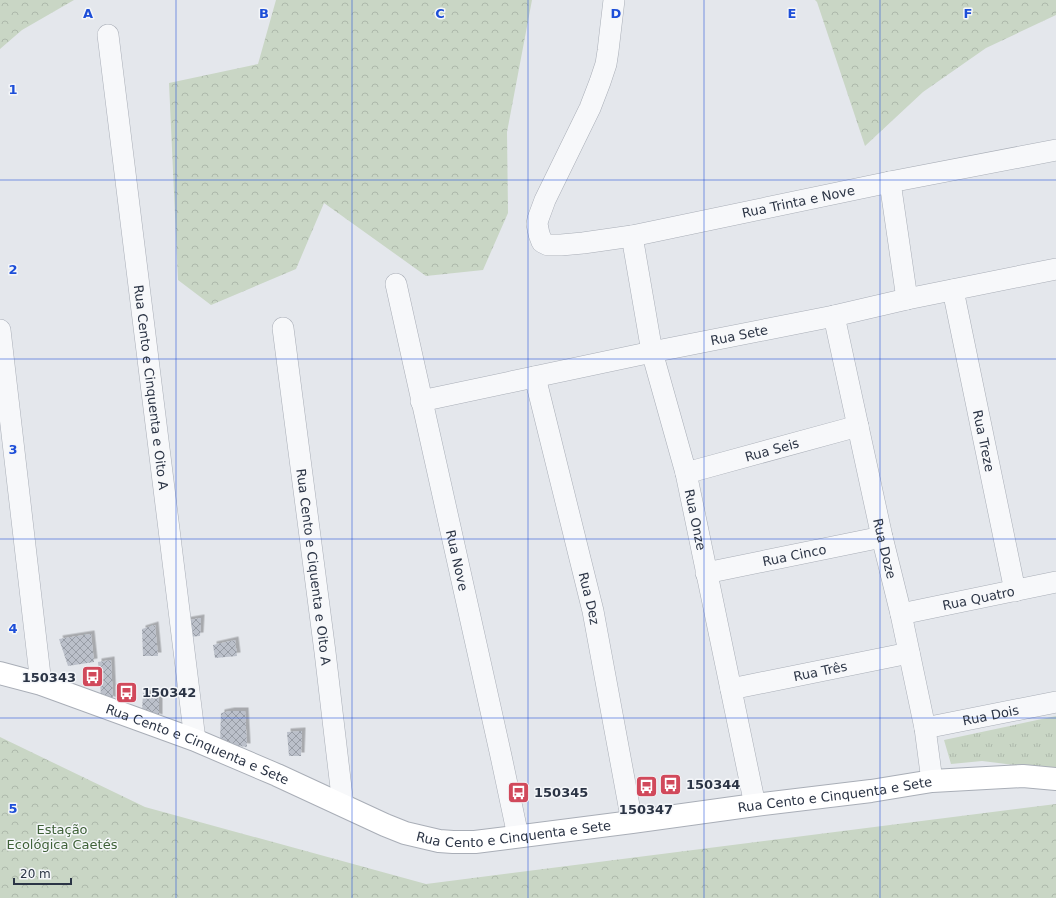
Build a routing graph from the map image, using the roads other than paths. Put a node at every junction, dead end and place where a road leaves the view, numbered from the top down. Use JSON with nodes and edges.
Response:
{"nodes":[{"id":1,"x":614,"y":0,"type":"edge"},
{"id":2,"x":108,"y":35,"type":"dead end"},
{"id":3,"x":1056,"y":150,"type":"edge"},
{"id":4,"x":890,"y":182,"type":"junction"},
{"id":5,"x":632,"y":236,"type":"junction"},
{"id":6,"x":1056,"y":269,"type":"edge"},
{"id":7,"x":396,"y":284,"type":"dead end"},
{"id":8,"x":953,"y":290,"type":"junction"},
{"id":9,"x":907,"y":299,"type":"junction"},
{"id":10,"x":834,"y":316,"type":"junction"},
{"id":11,"x":282,"y":328,"type":"dead end"},
{"id":12,"x":0,"y":330,"type":"edge"},
{"id":13,"x":652,"y":352,"type":"junction"},
{"id":14,"x":535,"y":377,"type":"junction"},
{"id":15,"x":422,"y":401,"type":"junction"},
{"id":16,"x":858,"y":426,"type":"junction"},
{"id":17,"x":686,"y":473,"type":"junction"},
{"id":18,"x":882,"y":537,"type":"junction"},
{"id":19,"x":706,"y":573,"type":"junction"},
{"id":20,"x":1056,"y":582,"type":"edge"},
{"id":21,"x":1015,"y":591,"type":"junction"},
{"id":22,"x":901,"y":614,"type":"junction"},
{"id":23,"x":909,"y":653,"type":"junction"},
{"id":24,"x":0,"y":673,"type":"edge"},
{"id":25,"x":40,"y":684,"type":"junction"},
{"id":26,"x":731,"y":689,"type":"junction"},
{"id":27,"x":1056,"y":702,"type":"edge"},
{"id":28,"x":924,"y":728,"type":"junction"},
{"id":29,"x":195,"y":740,"type":"junction"},
{"id":30,"x":1056,"y":779,"type":"edge"},
{"id":31,"x":932,"y":781,"type":"junction"},
{"id":32,"x":343,"y":805,"type":"junction"},
{"id":33,"x":755,"y":805,"type":"junction"},
{"id":34,"x":632,"y":822,"type":"junction"},
{"id":35,"x":518,"y":836,"type":"junction"}],
"edges":[{"from":1,"to":5,"type":"street","name":"Rua Trinta e Nove"},
{"from":2,"to":29,"type":"street","name":"Rua Cento e Cinquenta e Oito A"},
{"from":3,"to":4,"type":"street","name":"Rua Trinta e Nove"},
{"from":4,"to":5,"type":"street","name":"Rua Trinta e Nove"},
{"from":4,"to":9,"type":"street"},
{"from":5,"to":13,"type":"street","name":"Rua Onze"},
{"from":6,"to":8,"type":"street","name":"Rua Sete"},
{"from":7,"to":15,"type":"street","name":"Rua Nove"},
{"from":8,"to":9,"type":"street","name":"Rua Sete"},
{"from":8,"to":21,"type":"street","name":"Rua Treze"},
{"from":9,"to":10,"type":"street","name":"Rua Sete"},
{"from":10,"to":13,"type":"street","name":"Rua Sete"},
{"from":10,"to":16,"type":"street","name":"Rua Doze"},
{"from":11,"to":32,"type":"street","name":"Rua Cento e Ciquenta e Oito A"},
{"from":12,"to":25,"type":"street"},
{"from":13,"to":14,"type":"street","name":"Rua Sete"},
{"from":13,"to":17,"type":"street","name":"Rua Onze"},
{"from":14,"to":15,"type":"street","name":"Rua Sete"},
{"from":14,"to":34,"type":"street","name":"Rua Dez"},
{"from":15,"to":35,"type":"street","name":"Rua Nove"},
{"from":16,"to":17,"type":"street","name":"Rua Seis"},
{"from":16,"to":18,"type":"street","name":"Rua Doze"},
{"from":17,"to":19,"type":"street","name":"Rua Onze"},
{"from":18,"to":19,"type":"street","name":"Rua Cinco"},
{"from":18,"to":22,"type":"street","name":"Rua Doze"},
{"from":19,"to":26,"type":"street","name":"Rua Onze"},
{"from":20,"to":21,"type":"street","name":"Rua Quatro"},
{"from":21,"to":22,"type":"street","name":"Rua Quatro"},
{"from":22,"to":23,"type":"street","name":"Rua Doze"},
{"from":23,"to":26,"type":"street","name":"Rua Três"},
{"from":23,"to":28,"type":"street","name":"Rua Doze"},
{"from":24,"to":25,"type":"main road","name":"Rua Cento e Cinquenta e Sete"},
{"from":25,"to":29,"type":"main road","name":"Rua Cento e Cinquenta e Sete"},
{"from":26,"to":33,"type":"street","name":"Rua Onze"},
{"from":27,"to":28,"type":"street","name":"Rua Dois"},
{"from":28,"to":31,"type":"street","name":"Rua Doze"},
{"from":29,"to":32,"type":"main road","name":"Rua Cento e Cinquenta e Sete"},
{"from":30,"to":31,"type":"main road","name":"Rua Cento e Cinquenta e Sete"},
{"from":31,"to":33,"type":"main road","name":"Rua Cento e Cinquenta e Sete"},
{"from":32,"to":35,"type":"main road","name":"Rua Cento e Cinquenta e Sete"},
{"from":33,"to":34,"type":"main road","name":"Rua Cento e Cinquenta e Sete"},
{"from":34,"to":35,"type":"main road","name":"Rua Cento e Cinquenta e Sete"}]}
